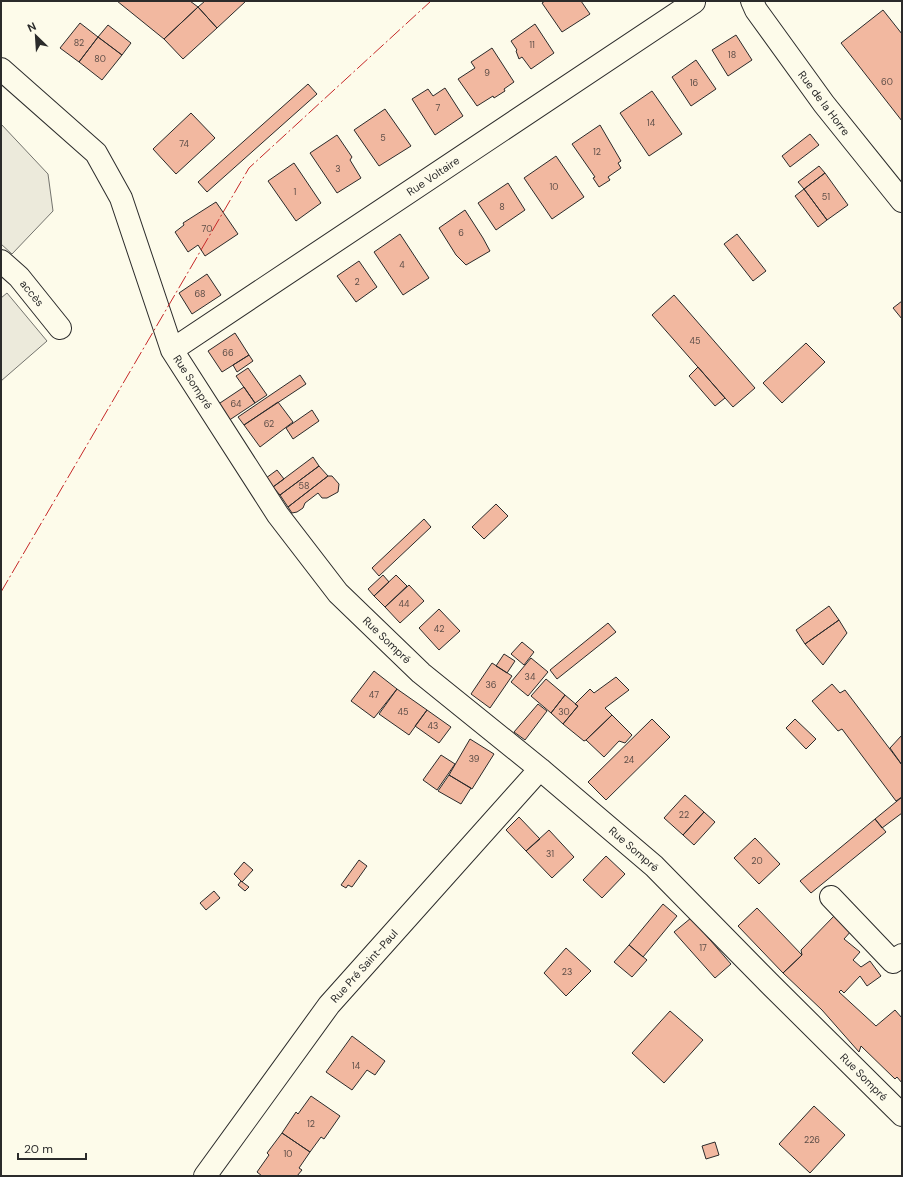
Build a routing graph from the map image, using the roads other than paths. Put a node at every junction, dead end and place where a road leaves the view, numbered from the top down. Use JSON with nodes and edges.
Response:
{"nodes":[{"id":1,"x":752,"y":1,"type":"edge"},
{"id":2,"x":694,"y":2,"type":"dead end"},
{"id":3,"x":1,"y":68,"type":"edge"},
{"id":4,"x":902,"y":201,"type":"edge"},
{"id":5,"x":1,"y":261,"type":"edge"},
{"id":6,"x":60,"y":328,"type":"dead end"},
{"id":7,"x":172,"y":350,"type":"junction"},
{"id":8,"x":542,"y":770,"type":"junction"},
{"id":9,"x":831,"y":898,"type":"dead end"},
{"id":10,"x":902,"y":955,"type":"edge"},
{"id":11,"x":902,"y":1115,"type":"edge"},
{"id":12,"x":205,"y":1176,"type":"edge"}],
"edges":[{"from":1,"to":4,"type":"street","name":"Rue de la Horre"},
{"from":2,"to":7,"type":"street","name":"Rue Voltaire"},
{"from":3,"to":7,"type":"street","name":"Rue Sompré"},
{"from":5,"to":6,"type":"street","name":"accès"},
{"from":7,"to":8,"type":"street","name":"Rue Sompré"},
{"from":8,"to":11,"type":"street","name":"Rue Sompré"},
{"from":8,"to":12,"type":"street","name":"Rue Pré Saint-Paul"},
{"from":9,"to":10,"type":"street"}]}
